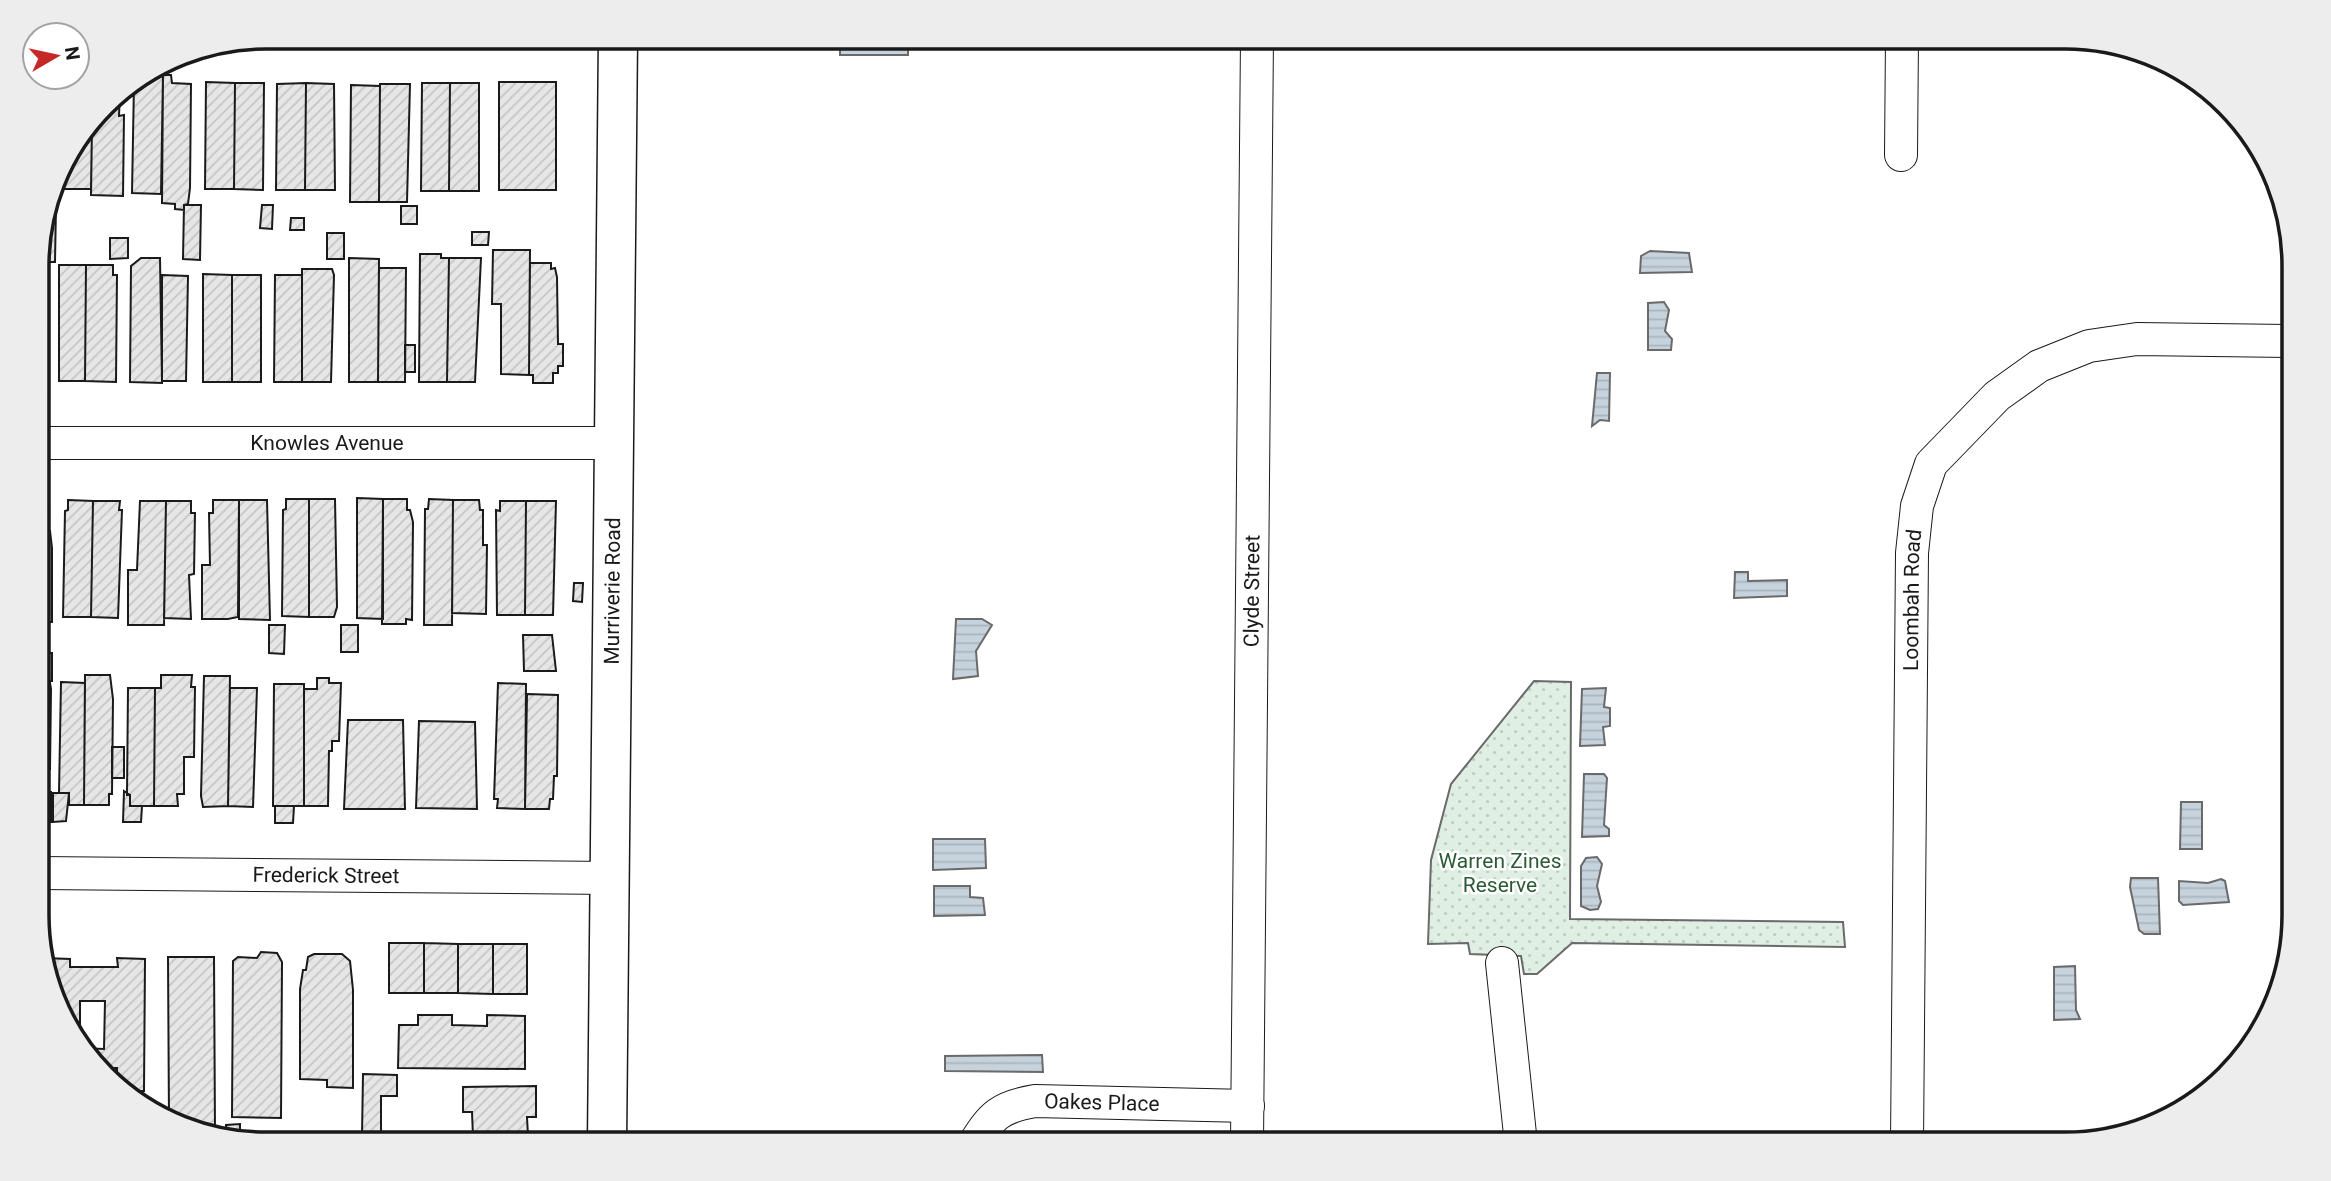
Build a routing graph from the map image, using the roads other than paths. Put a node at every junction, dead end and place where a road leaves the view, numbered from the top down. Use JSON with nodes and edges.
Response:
{"nodes":[{"id":1,"x":618,"y":49,"type":"edge"},
{"id":2,"x":1257,"y":49,"type":"edge"},
{"id":3,"x":1902,"y":49,"type":"edge"},
{"id":4,"x":1901,"y":155,"type":"dead end"},
{"id":5,"x":2282,"y":341,"type":"edge"},
{"id":6,"x":49,"y":443,"type":"edge"},
{"id":7,"x":616,"y":443,"type":"junction"},
{"id":8,"x":49,"y":873,"type":"edge"},
{"id":9,"x":612,"y":878,"type":"junction"},
{"id":10,"x":1502,"y":963,"type":"dead end"},
{"id":11,"x":1248,"y":1106,"type":"junction"},
{"id":12,"x":607,"y":1132,"type":"edge"},
{"id":13,"x":982,"y":1132,"type":"edge"},
{"id":14,"x":1247,"y":1132,"type":"edge"},
{"id":15,"x":1520,"y":1132,"type":"edge"},
{"id":16,"x":1908,"y":1132,"type":"edge"}],
"edges":[{"from":1,"to":7,"type":"street","name":"Murriverie Road"},
{"from":2,"to":11,"type":"street","name":"Clyde Street"},
{"from":3,"to":4,"type":"street"},
{"from":5,"to":16,"type":"street","name":"Loombah Road"},
{"from":6,"to":7,"type":"street","name":"Knowles Avenue"},
{"from":7,"to":9,"type":"street","name":"Murriverie Road"},
{"from":8,"to":9,"type":"street","name":"Frederick Street"},
{"from":9,"to":12,"type":"street","name":"Murriverie Road"},
{"from":10,"to":15,"type":"street"},
{"from":11,"to":13,"type":"street","name":"Oakes Place"},
{"from":11,"to":14,"type":"street","name":"Clyde Street"}]}
